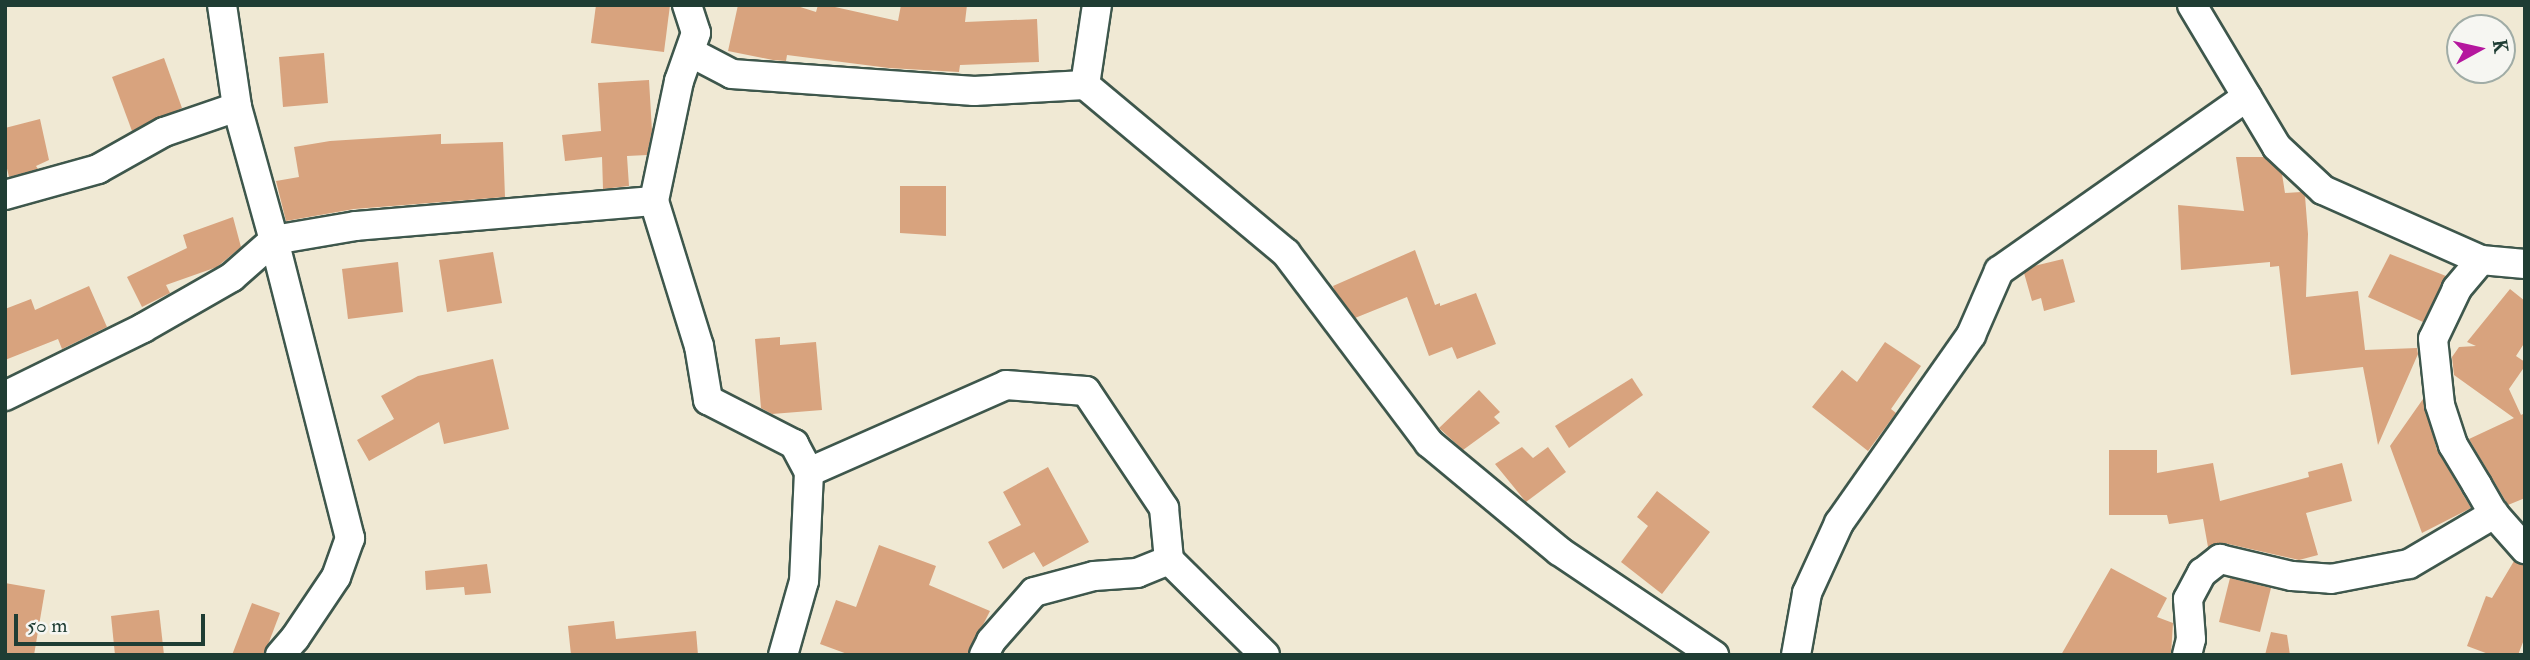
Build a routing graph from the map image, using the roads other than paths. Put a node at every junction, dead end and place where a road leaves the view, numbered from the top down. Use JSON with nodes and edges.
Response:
{"nodes":[{"id":1,"x":222,"y":5,"type":"edge"},
{"id":2,"x":687,"y":5,"type":"edge"},
{"id":3,"x":1097,"y":5,"type":"edge"},
{"id":4,"x":2192,"y":5,"type":"edge"},
{"id":5,"x":690,"y":52,"type":"junction"},
{"id":6,"x":1085,"y":85,"type":"junction"},
{"id":7,"x":2247,"y":97,"type":"junction"},
{"id":8,"x":237,"y":107,"type":"junction"},
{"id":9,"x":5,"y":195,"type":"edge"},
{"id":10,"x":654,"y":201,"type":"junction"},
{"id":11,"x":274,"y":240,"type":"junction"},
{"id":12,"x":2481,"y":260,"type":"junction"},
{"id":13,"x":2525,"y":264,"type":"edge"},
{"id":14,"x":5,"y":396,"type":"edge"},
{"id":15,"x":809,"y":472,"type":"junction"},
{"id":16,"x":2494,"y":514,"type":"junction"},
{"id":17,"x":2525,"y":549,"type":"edge"},
{"id":18,"x":1169,"y":560,"type":"junction"},
{"id":19,"x":280,"y":655,"type":"edge"},
{"id":20,"x":783,"y":655,"type":"edge"},
{"id":21,"x":984,"y":655,"type":"edge"},
{"id":22,"x":1265,"y":655,"type":"edge"},
{"id":23,"x":1714,"y":655,"type":"edge"},
{"id":24,"x":1796,"y":655,"type":"edge"},
{"id":25,"x":2187,"y":655,"type":"edge"}],
"edges":[{"from":1,"to":8,"type":"street"},
{"from":2,"to":5,"type":"street"},
{"from":3,"to":6,"type":"street"},
{"from":4,"to":7,"type":"street"},
{"from":5,"to":6,"type":"street"},
{"from":5,"to":10,"type":"street"},
{"from":6,"to":23,"type":"street"},
{"from":7,"to":12,"type":"street"},
{"from":7,"to":24,"type":"street"},
{"from":8,"to":9,"type":"street"},
{"from":8,"to":11,"type":"street"},
{"from":10,"to":11,"type":"street"},
{"from":10,"to":15,"type":"street"},
{"from":11,"to":14,"type":"street"},
{"from":11,"to":19,"type":"street"},
{"from":12,"to":13,"type":"street"},
{"from":12,"to":16,"type":"street"},
{"from":15,"to":18,"type":"street"},
{"from":15,"to":20,"type":"street"},
{"from":16,"to":17,"type":"street"},
{"from":16,"to":25,"type":"street"},
{"from":18,"to":21,"type":"street"},
{"from":18,"to":22,"type":"street"}]}
